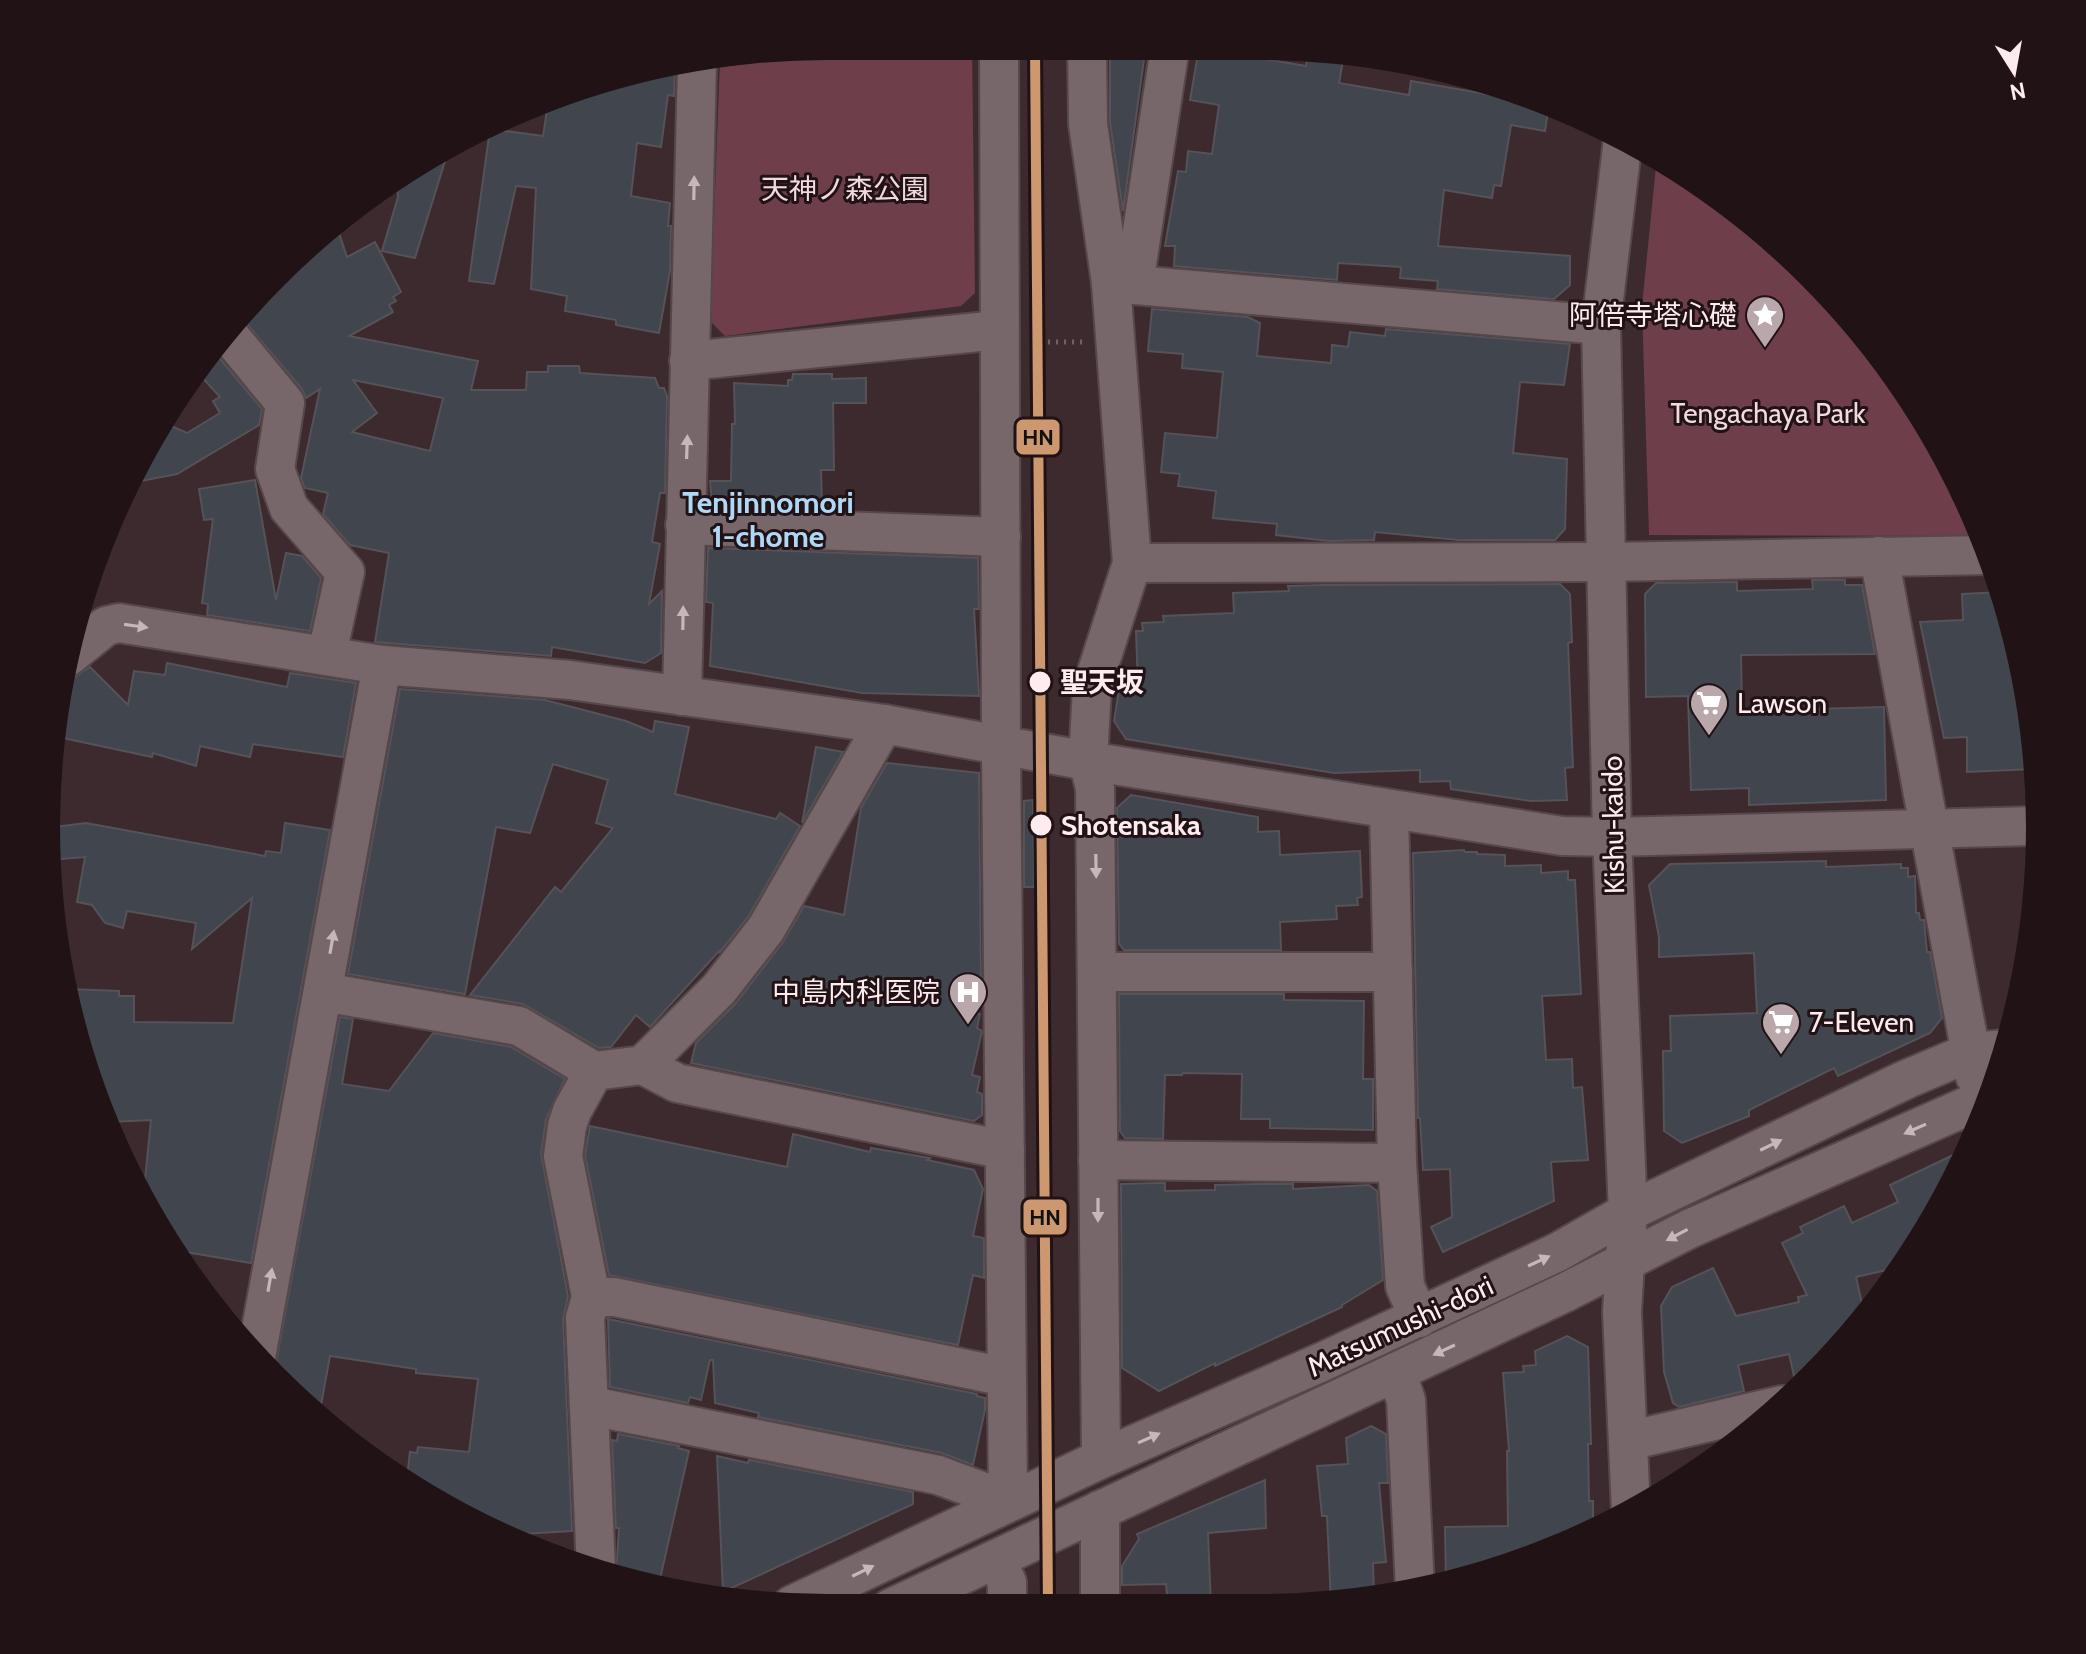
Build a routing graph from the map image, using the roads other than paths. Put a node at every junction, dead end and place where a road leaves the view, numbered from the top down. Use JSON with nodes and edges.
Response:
{"nodes":[{"id":1,"x":999,"y":60,"type":"edge"},
{"id":2,"x":1087,"y":60,"type":"edge"},
{"id":3,"x":1167,"y":60,"type":"edge"},
{"id":4,"x":697,"y":72,"type":"edge"},
{"id":5,"x":1622,"y":152,"type":"edge"},
{"id":6,"x":1123,"y":283,"type":"junction"},
{"id":7,"x":1601,"y":325,"type":"junction"},
{"id":8,"x":999,"y":336,"type":"junction"},
{"id":9,"x":234,"y":341,"type":"edge"},
{"id":10,"x":689,"y":361,"type":"junction"},
{"id":11,"x":685,"y":525,"type":"junction"},
{"id":12,"x":1001,"y":537,"type":"junction"},
{"id":13,"x":1976,"y":555,"type":"edge"},
{"id":14,"x":1879,"y":556,"type":"junction"},
{"id":15,"x":1608,"y":562,"type":"junction"},
{"id":16,"x":1132,"y":563,"type":"junction"},
{"id":17,"x":82,"y":645,"type":"edge"},
{"id":18,"x":327,"y":654,"type":"junction"},
{"id":19,"x":382,"y":665,"type":"junction"},
{"id":20,"x":682,"y":696,"type":"junction"},
{"id":21,"x":884,"y":724,"type":"junction"},
{"id":22,"x":1001,"y":747,"type":"junction"},
{"id":23,"x":1088,"y":761,"type":"junction"},
{"id":24,"x":1389,"y":809,"type":"junction"},
{"id":25,"x":2026,"y":826,"type":"edge"},
{"id":26,"x":1930,"y":829,"type":"junction"},
{"id":27,"x":1612,"y":837,"type":"junction"},
{"id":28,"x":1097,"y":972,"type":"junction"},
{"id":29,"x":1393,"y":972,"type":"junction"},
{"id":30,"x":323,"y":992,"type":"junction"},
{"id":31,"x":1988,"y":1050,"type":"edge"},
{"id":32,"x":643,"y":1065,"type":"junction"},
{"id":33,"x":594,"y":1071,"type":"junction"},
{"id":34,"x":1986,"y":1072,"type":"edge"},
{"id":35,"x":1972,"y":1109,"type":"edge"},
{"id":36,"x":1005,"y":1150,"type":"junction"},
{"id":37,"x":1098,"y":1160,"type":"junction"},
{"id":38,"x":1397,"y":1163,"type":"junction"},
{"id":39,"x":1628,"y":1212,"type":"junction"},
{"id":40,"x":1623,"y":1263,"type":"junction"},
{"id":41,"x":591,"y":1297,"type":"junction"},
{"id":42,"x":1419,"y":1318,"type":"junction"},
{"id":43,"x":259,"y":1342,"type":"edge"},
{"id":44,"x":1396,"y":1372,"type":"junction"},
{"id":45,"x":1006,"y":1377,"type":"junction"},
{"id":46,"x":591,"y":1406,"type":"junction"},
{"id":47,"x":1757,"y":1411,"type":"edge"},
{"id":48,"x":1628,"y":1441,"type":"junction"},
{"id":49,"x":1101,"y":1459,"type":"junction"},
{"id":50,"x":1630,"y":1497,"type":"edge"},
{"id":51,"x":1008,"y":1501,"type":"junction"},
{"id":52,"x":1100,"y":1510,"type":"junction"},
{"id":53,"x":596,"y":1558,"type":"edge"},
{"id":54,"x":996,"y":1560,"type":"junction"},
{"id":55,"x":1414,"y":1578,"type":"edge"},
{"id":56,"x":816,"y":1594,"type":"edge"},
{"id":57,"x":922,"y":1594,"type":"edge"},
{"id":58,"x":1007,"y":1594,"type":"edge"},
{"id":59,"x":1100,"y":1594,"type":"edge"}],
"edges":[{"from":1,"to":8,"type":"street"},
{"from":2,"to":6,"type":"street"},
{"from":3,"to":6,"type":"street"},
{"from":10,"to":4,"type":"street","one_way":true},
{"from":5,"to":7,"type":"street","name":"Kishu-kaido"},
{"from":6,"to":7,"type":"street"},
{"from":6,"to":16,"type":"street"},
{"from":7,"to":15,"type":"street","name":"Kishu-kaido"},
{"from":8,"to":10,"type":"street"},
{"from":8,"to":12,"type":"street"},
{"from":9,"to":18,"type":"street"},
{"from":11,"to":10,"type":"street","one_way":true},
{"from":11,"to":12,"type":"street"},
{"from":20,"to":11,"type":"street","one_way":true},
{"from":12,"to":22,"type":"street"},
{"from":13,"to":14,"type":"street"},
{"from":14,"to":15,"type":"street"},
{"from":14,"to":26,"type":"street"},
{"from":15,"to":16,"type":"street"},
{"from":15,"to":27,"type":"street","name":"Kishu-kaido"},
{"from":16,"to":23,"type":"street"},
{"from":17,"to":18,"type":"street","one_way":true},
{"from":18,"to":19,"type":"street"},
{"from":19,"to":20,"type":"street"},
{"from":30,"to":19,"type":"street","one_way":true},
{"from":20,"to":21,"type":"street"},
{"from":21,"to":22,"type":"street"},
{"from":21,"to":32,"type":"street"},
{"from":22,"to":23,"type":"street"},
{"from":22,"to":36,"type":"street"},
{"from":23,"to":24,"type":"street"},
{"from":23,"to":28,"type":"street","one_way":true},
{"from":24,"to":27,"type":"street"},
{"from":24,"to":29,"type":"street"},
{"from":25,"to":26,"type":"street"},
{"from":26,"to":27,"type":"street"},
{"from":26,"to":31,"type":"street"},
{"from":27,"to":39,"type":"street","name":"Kishu-kaido"},
{"from":28,"to":29,"type":"street"},
{"from":28,"to":37,"type":"street"},
{"from":29,"to":38,"type":"street"},
{"from":30,"to":33,"type":"street"},
{"from":43,"to":30,"type":"street","one_way":true},
{"from":31,"to":34,"type":"street"},
{"from":39,"to":31,"type":"street","name":"Matsumushi-dori","one_way":true},
{"from":32,"to":33,"type":"street"},
{"from":32,"to":36,"type":"street"},
{"from":33,"to":41,"type":"street"},
{"from":35,"to":40,"type":"street","name":"Matsumushi-dori","one_way":true},
{"from":36,"to":45,"type":"street"},
{"from":37,"to":38,"type":"street"},
{"from":37,"to":49,"type":"street","one_way":true},
{"from":38,"to":42,"type":"street"},
{"from":39,"to":40,"type":"street","name":"Kishu-kaido"},
{"from":42,"to":39,"type":"street","name":"Matsumushi-dori","one_way":true},
{"from":40,"to":44,"type":"street","name":"Matsumushi-dori","one_way":true},
{"from":40,"to":48,"type":"street","name":"Kishu-kaido"},
{"from":41,"to":45,"type":"street"},
{"from":41,"to":46,"type":"street"},
{"from":49,"to":42,"type":"street","name":"Matsumushi-dori","one_way":true},
{"from":44,"to":52,"type":"street","name":"Matsumushi-dori"},
{"from":44,"to":55,"type":"street"},
{"from":45,"to":51,"type":"street"},
{"from":46,"to":51,"type":"street"},
{"from":46,"to":53,"type":"street"},
{"from":47,"to":48,"type":"street"},
{"from":48,"to":50,"type":"street","name":"Kishu-kaido"},
{"from":49,"to":51,"type":"street","name":"Matsumushi-dori"},
{"from":56,"to":51,"type":"street","name":"Matsumushi-dori","one_way":true},
{"from":52,"to":54,"type":"street","name":"Matsumushi-dori"},
{"from":52,"to":59,"type":"street"},
{"from":54,"to":57,"type":"street","name":"Matsumushi-dori"},
{"from":54,"to":58,"type":"street"}]}
